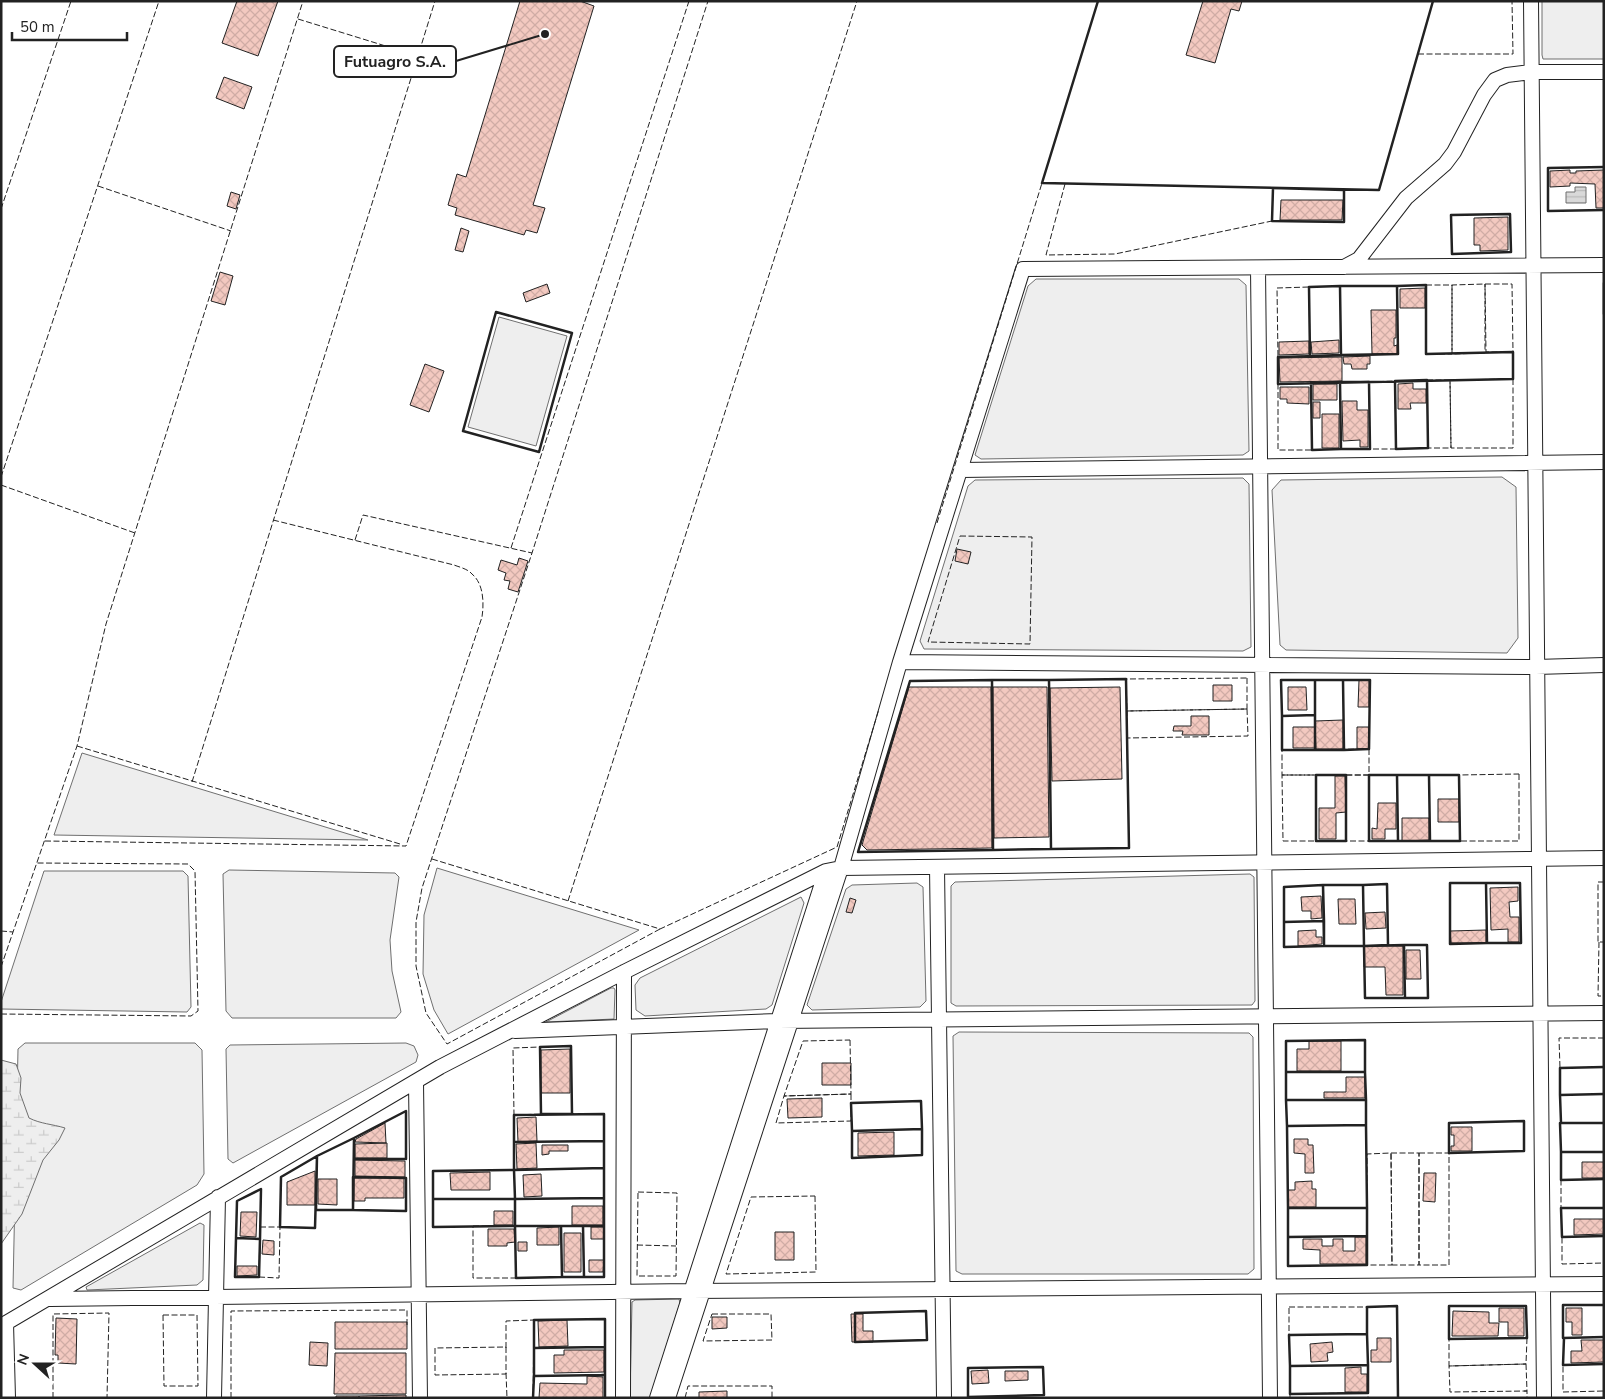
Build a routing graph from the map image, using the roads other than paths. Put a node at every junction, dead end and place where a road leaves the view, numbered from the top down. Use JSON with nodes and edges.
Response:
{"nodes":[{"id":1,"x":1531,"y":1,"type":"edge"},
{"id":2,"x":1531,"y":72,"type":"junction"},
{"id":3,"x":1604,"y":72,"type":"edge"},
{"id":4,"x":1604,"y":265,"type":"edge"},
{"id":5,"x":1532,"y":266,"type":"junction"},
{"id":6,"x":1344,"y":267,"type":"junction"},
{"id":7,"x":1258,"y":268,"type":"junction"},
{"id":8,"x":1604,"y":462,"type":"edge"},
{"id":9,"x":1534,"y":464,"type":"junction"},
{"id":10,"x":1260,"y":467,"type":"junction"},
{"id":11,"x":961,"y":470,"type":"junction"},
{"id":12,"x":900,"y":662,"type":"junction"},
{"id":13,"x":1262,"y":664,"type":"junction"},
{"id":14,"x":1604,"y":665,"type":"edge"},
{"id":15,"x":1536,"y":666,"type":"junction"},
{"id":16,"x":1604,"y":858,"type":"edge"},
{"id":17,"x":1538,"y":859,"type":"junction"},
{"id":18,"x":1264,"y":862,"type":"junction"},
{"id":19,"x":936,"y":867,"type":"junction"},
{"id":20,"x":841,"y":868,"type":"junction"},
{"id":21,"x":826,"y":872,"type":"junction"},
{"id":22,"x":624,"y":972,"type":"junction"},
{"id":23,"x":1540,"y":1014,"type":"junction"},
{"id":24,"x":1604,"y":1014,"type":"edge"},
{"id":25,"x":1266,"y":1016,"type":"junction"},
{"id":26,"x":938,"y":1019,"type":"junction"},
{"id":27,"x":784,"y":1021,"type":"junction"},
{"id":28,"x":624,"y":1027,"type":"junction"},
{"id":29,"x":509,"y":1032,"type":"junction"},
{"id":30,"x":416,"y":1082,"type":"junction"},
{"id":31,"x":218,"y":1198,"type":"junction"},
{"id":32,"x":1542,"y":1284,"type":"junction"},
{"id":33,"x":1604,"y":1284,"type":"edge"},
{"id":34,"x":1269,"y":1286,"type":"junction"},
{"id":35,"x":942,"y":1289,"type":"junction"},
{"id":36,"x":697,"y":1291,"type":"junction"},
{"id":37,"x":623,"y":1292,"type":"junction"},
{"id":38,"x":419,"y":1294,"type":"junction"},
{"id":39,"x":216,"y":1297,"type":"junction"},
{"id":40,"x":48,"y":1299,"type":"junction"},
{"id":41,"x":4,"y":1325,"type":"edge"},
{"id":42,"x":8,"y":1398,"type":"edge"},
{"id":43,"x":214,"y":1398,"type":"edge"},
{"id":44,"x":420,"y":1398,"type":"edge"},
{"id":45,"x":623,"y":1398,"type":"edge"},
{"id":46,"x":657,"y":1398,"type":"edge"},
{"id":47,"x":668,"y":1398,"type":"edge"},
{"id":48,"x":944,"y":1398,"type":"edge"},
{"id":49,"x":1270,"y":1398,"type":"edge"},
{"id":50,"x":1544,"y":1398,"type":"edge"}],
"edges":[{"from":1,"to":2,"type":"street"},
{"from":2,"to":3,"type":"street"},
{"from":2,"to":5,"type":"street"},
{"from":2,"to":6,"type":"street"},
{"from":4,"to":5,"type":"street"},
{"from":5,"to":6,"type":"street"},
{"from":5,"to":9,"type":"street"},
{"from":6,"to":7,"type":"street"},
{"from":7,"to":10,"type":"street"},
{"from":7,"to":11,"type":"street"},
{"from":8,"to":9,"type":"street"},
{"from":9,"to":10,"type":"street"},
{"from":9,"to":15,"type":"street"},
{"from":10,"to":11,"type":"street"},
{"from":10,"to":13,"type":"street"},
{"from":11,"to":12,"type":"street"},
{"from":12,"to":13,"type":"street"},
{"from":12,"to":20,"type":"street"},
{"from":13,"to":15,"type":"street"},
{"from":13,"to":18,"type":"street"},
{"from":14,"to":15,"type":"street"},
{"from":15,"to":17,"type":"street"},
{"from":16,"to":17,"type":"street"},
{"from":17,"to":18,"type":"street"},
{"from":17,"to":23,"type":"street"},
{"from":18,"to":19,"type":"street"},
{"from":18,"to":25,"type":"street"},
{"from":19,"to":20,"type":"street"},
{"from":19,"to":26,"type":"street"},
{"from":20,"to":21,"type":"street"},
{"from":20,"to":27,"type":"street"},
{"from":21,"to":22,"type":"street"},
{"from":21,"to":27,"type":"street"},
{"from":22,"to":28,"type":"street"},
{"from":22,"to":29,"type":"street"},
{"from":23,"to":24,"type":"street"},
{"from":23,"to":25,"type":"street"},
{"from":23,"to":32,"type":"street"},
{"from":25,"to":26,"type":"street"},
{"from":25,"to":34,"type":"street"},
{"from":26,"to":27,"type":"street"},
{"from":26,"to":35,"type":"street"},
{"from":27,"to":28,"type":"street"},
{"from":27,"to":36,"type":"street"},
{"from":28,"to":29,"type":"street"},
{"from":28,"to":37,"type":"street"},
{"from":29,"to":30,"type":"street"},
{"from":30,"to":31,"type":"street"},
{"from":30,"to":38,"type":"street"},
{"from":31,"to":39,"type":"street"},
{"from":31,"to":40,"type":"street"},
{"from":32,"to":33,"type":"street"},
{"from":32,"to":34,"type":"street"},
{"from":32,"to":50,"type":"street"},
{"from":34,"to":35,"type":"street"},
{"from":34,"to":49,"type":"street"},
{"from":35,"to":36,"type":"street"},
{"from":35,"to":48,"type":"street"},
{"from":36,"to":37,"type":"street"},
{"from":36,"to":46,"type":"street"},
{"from":36,"to":47,"type":"street"},
{"from":37,"to":38,"type":"street"},
{"from":37,"to":45,"type":"street"},
{"from":38,"to":39,"type":"street"},
{"from":38,"to":44,"type":"street"},
{"from":39,"to":40,"type":"street"},
{"from":39,"to":43,"type":"street"},
{"from":40,"to":41,"type":"street"},
{"from":41,"to":42,"type":"street"}]}
